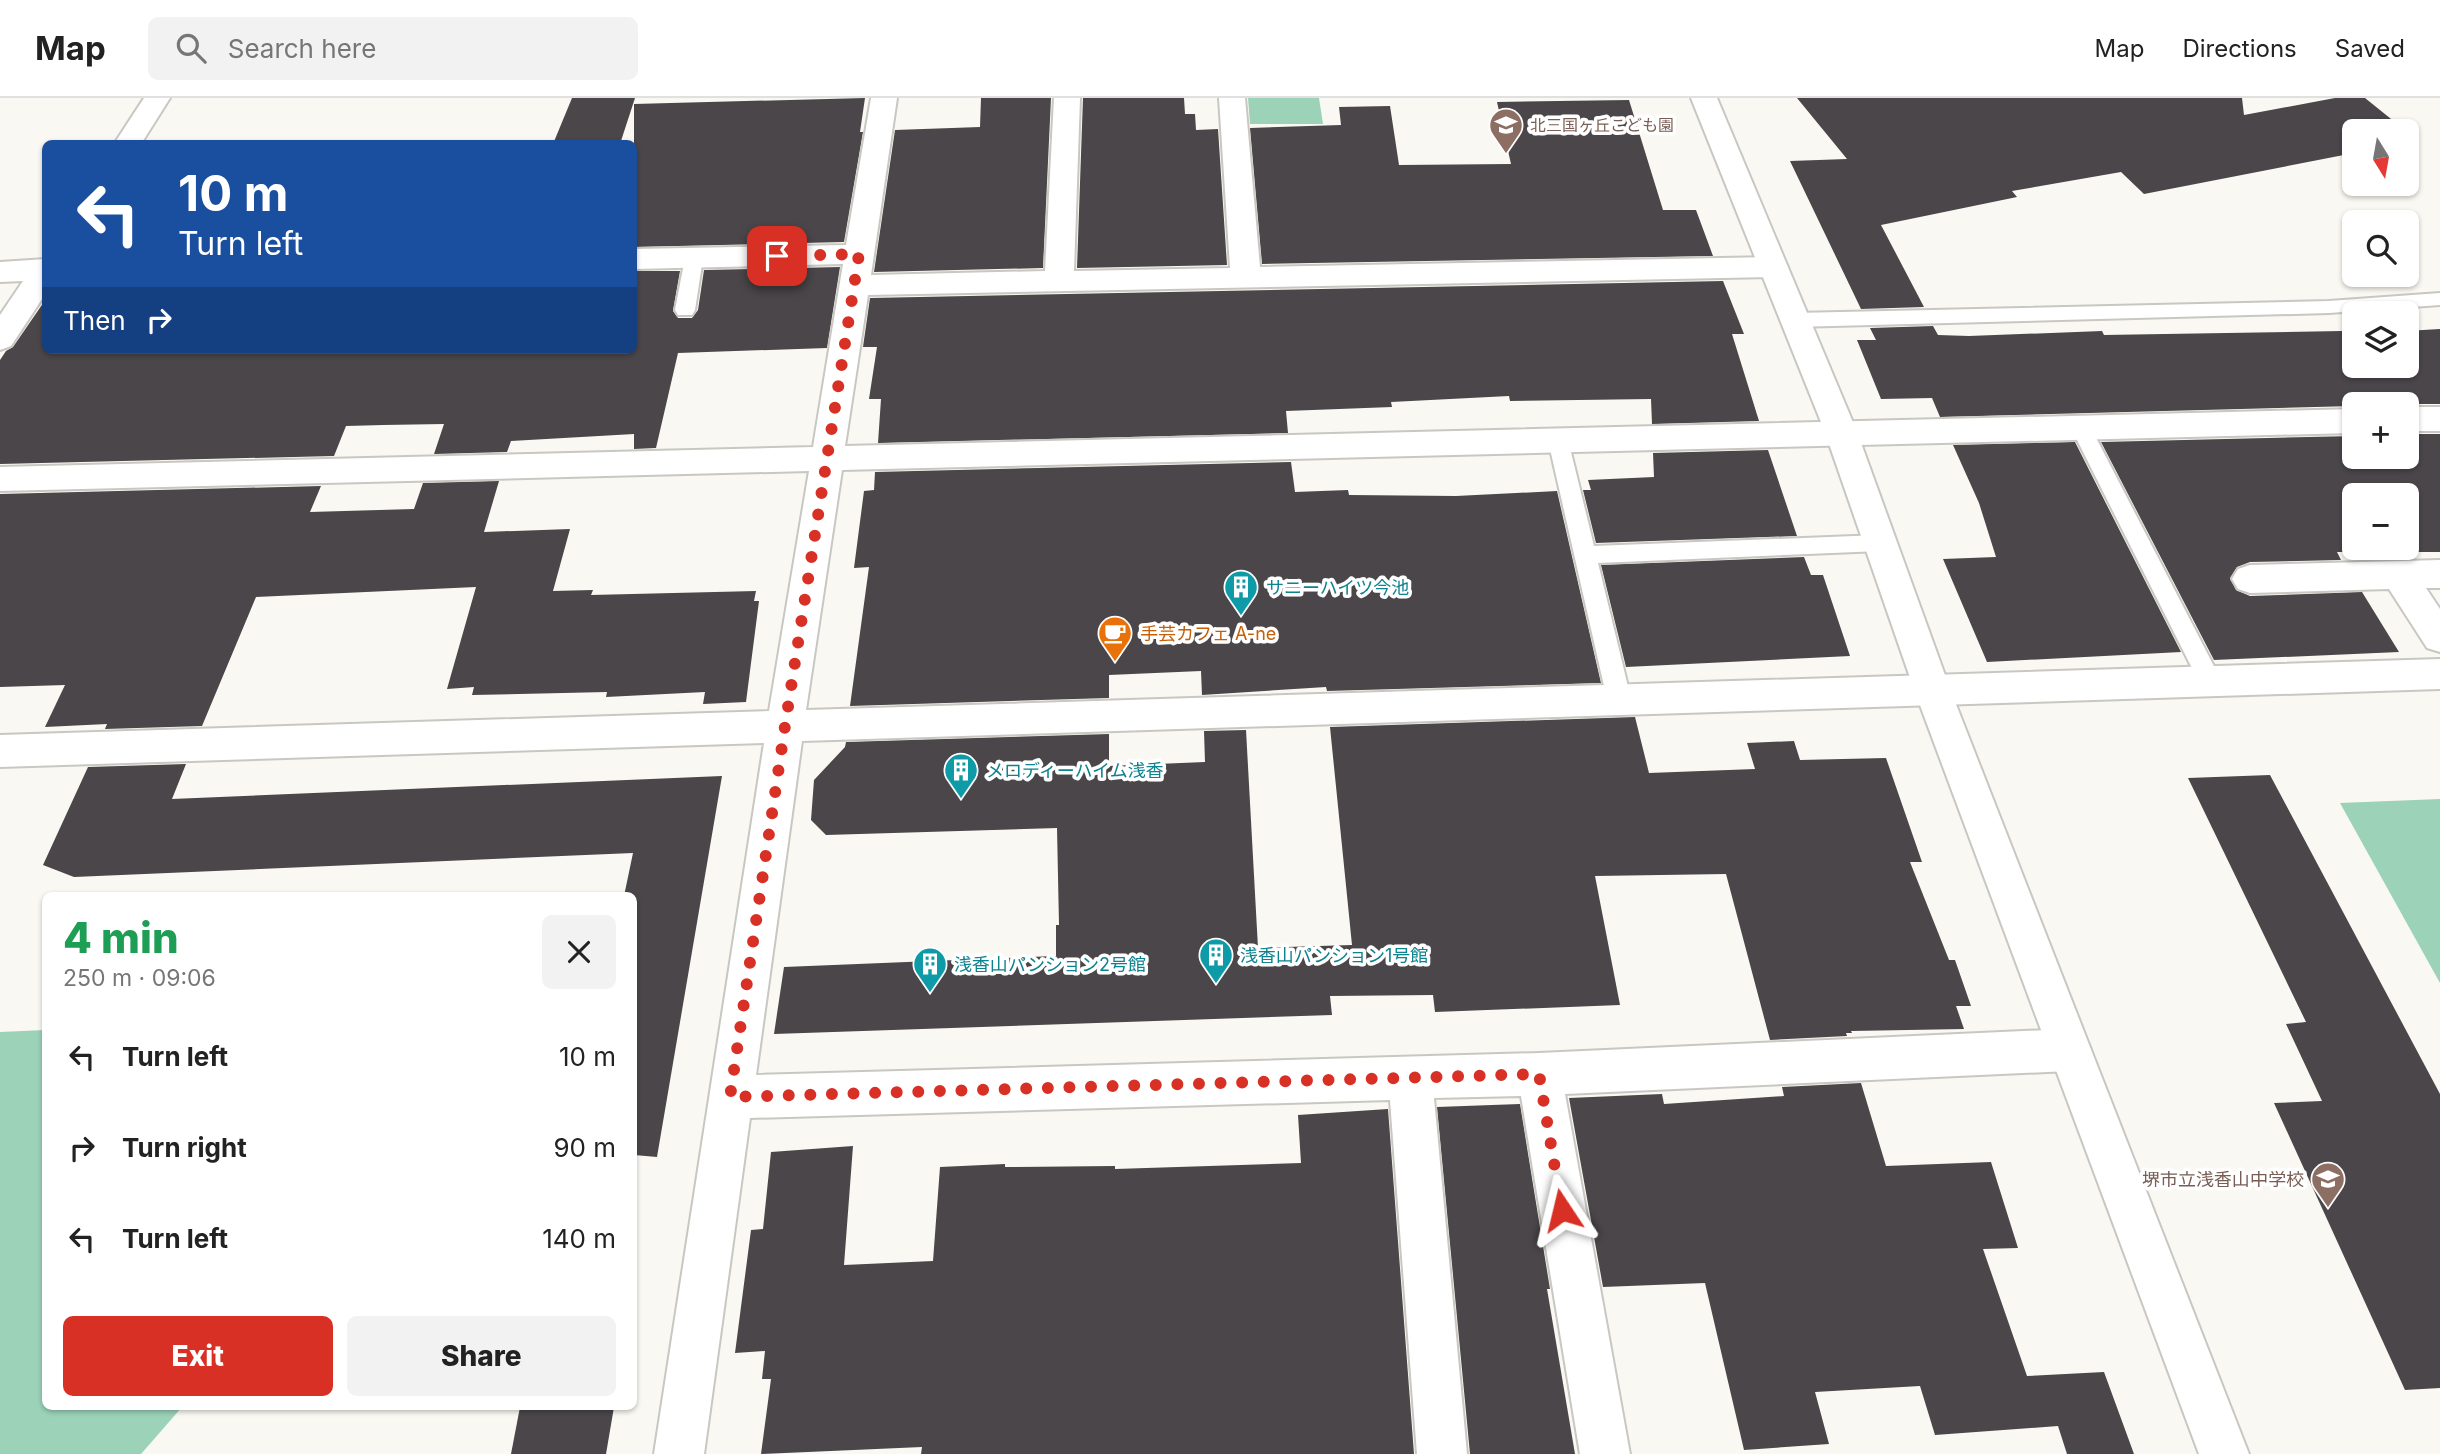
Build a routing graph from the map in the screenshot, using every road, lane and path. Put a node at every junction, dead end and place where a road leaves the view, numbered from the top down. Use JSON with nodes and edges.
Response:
{"nodes":[{"id":1,"x":157,"y":98,"type":"edge"},
{"id":2,"x":1067,"y":98,"type":"edge"},
{"id":3,"x":1232,"y":98,"type":"edge"},
{"id":4,"x":1704,"y":98,"type":"edge"},
{"id":5,"x":891,"y":99,"type":"edge"},
{"id":6,"x":130,"y":140,"type":"edge"},
{"id":7,"x":694,"y":258,"type":"junction"},
{"id":8,"x":637,"y":259,"type":"edge"},
{"id":9,"x":1773,"y":267,"type":"junction"},
{"id":10,"x":857,"y":270,"type":"junction"},
{"id":11,"x":42,"y":271,"type":"edge"},
{"id":12,"x":0,"y":272,"type":"edge"},
{"id":13,"x":42,"y":276,"type":"edge"},
{"id":14,"x":1246,"y":277,"type":"junction"},
{"id":15,"x":1059,"y":281,"type":"junction"},
{"id":16,"x":2440,"y":299,"type":"edge"},
{"id":17,"x":685,"y":310,"type":"dead end"},
{"id":18,"x":1795,"y":320,"type":"junction"},
{"id":19,"x":0,"y":339,"type":"edge"},
{"id":20,"x":2419,"y":419,"type":"edge"},
{"id":21,"x":2440,"y":419,"type":"edge"},
{"id":22,"x":2342,"y":421,"type":"edge"},
{"id":23,"x":2080,"y":426,"type":"junction"},
{"id":24,"x":1841,"y":432,"type":"junction"},
{"id":25,"x":1558,"y":440,"type":"junction"},
{"id":26,"x":827,"y":459,"type":"junction"},
{"id":27,"x":0,"y":480,"type":"edge"},
{"id":28,"x":1880,"y":543,"type":"junction"},
{"id":29,"x":1585,"y":555,"type":"junction"},
{"id":30,"x":2440,"y":574,"type":"edge"},
{"id":31,"x":2399,"y":575,"type":"junction"},
{"id":32,"x":2250,"y":579,"type":"dead end"},
{"id":33,"x":2440,"y":638,"type":"edge"},
{"id":34,"x":2440,"y":674,"type":"edge"},
{"id":35,"x":2210,"y":681,"type":"junction"},
{"id":36,"x":1932,"y":689,"type":"junction"},
{"id":37,"x":1619,"y":699,"type":"junction"},
{"id":38,"x":785,"y":726,"type":"junction"},
{"id":39,"x":0,"y":751,"type":"edge"},
{"id":40,"x":2069,"y":1050,"type":"junction"},
{"id":41,"x":1539,"y":1074,"type":"junction"},
{"id":42,"x":1410,"y":1078,"type":"junction"},
{"id":43,"x":730,"y":1097,"type":"junction"},
{"id":44,"x":679,"y":1454,"type":"edge"},
{"id":45,"x":1442,"y":1454,"type":"edge"},
{"id":46,"x":1605,"y":1454,"type":"edge"},
{"id":47,"x":2224,"y":1454,"type":"edge"}],
"edges":[{"from":1,"to":6,"type":"street"},
{"from":2,"to":15,"type":"street"},
{"from":3,"to":14,"type":"street"},
{"from":4,"to":9,"type":"street"},
{"from":5,"to":10,"type":"street"},
{"from":7,"to":8,"type":"street"},
{"from":7,"to":10,"type":"street"},
{"from":7,"to":17,"type":"lane"},
{"from":9,"to":14,"type":"street"},
{"from":9,"to":18,"type":"street"},
{"from":10,"to":15,"type":"street"},
{"from":10,"to":26,"type":"street"},
{"from":11,"to":12,"type":"street"},
{"from":13,"to":19,"type":"street"},
{"from":14,"to":15,"type":"street"},
{"from":16,"to":18,"type":"lane"},
{"from":18,"to":24,"type":"street"},
{"from":20,"to":21,"type":"street"},
{"from":22,"to":23,"type":"street"},
{"from":23,"to":24,"type":"street"},
{"from":23,"to":35,"type":"lane"},
{"from":24,"to":25,"type":"street"},
{"from":24,"to":28,"type":"street"},
{"from":25,"to":26,"type":"street"},
{"from":25,"to":29,"type":"lane"},
{"from":26,"to":27,"type":"street"},
{"from":26,"to":38,"type":"street"},
{"from":28,"to":29,"type":"lane"},
{"from":28,"to":36,"type":"street"},
{"from":29,"to":37,"type":"lane"},
{"from":30,"to":31,"type":"street"},
{"from":31,"to":32,"type":"street"},
{"from":31,"to":33,"type":"street"},
{"from":34,"to":35,"type":"street"},
{"from":35,"to":36,"type":"street"},
{"from":36,"to":37,"type":"street"},
{"from":36,"to":40,"type":"street"},
{"from":37,"to":38,"type":"street"},
{"from":38,"to":39,"type":"street"},
{"from":38,"to":43,"type":"street"},
{"from":40,"to":41,"type":"street"},
{"from":40,"to":47,"type":"street"},
{"from":41,"to":42,"type":"street"},
{"from":41,"to":46,"type":"street"},
{"from":42,"to":43,"type":"street"},
{"from":42,"to":45,"type":"street"},
{"from":43,"to":44,"type":"street"}]}
